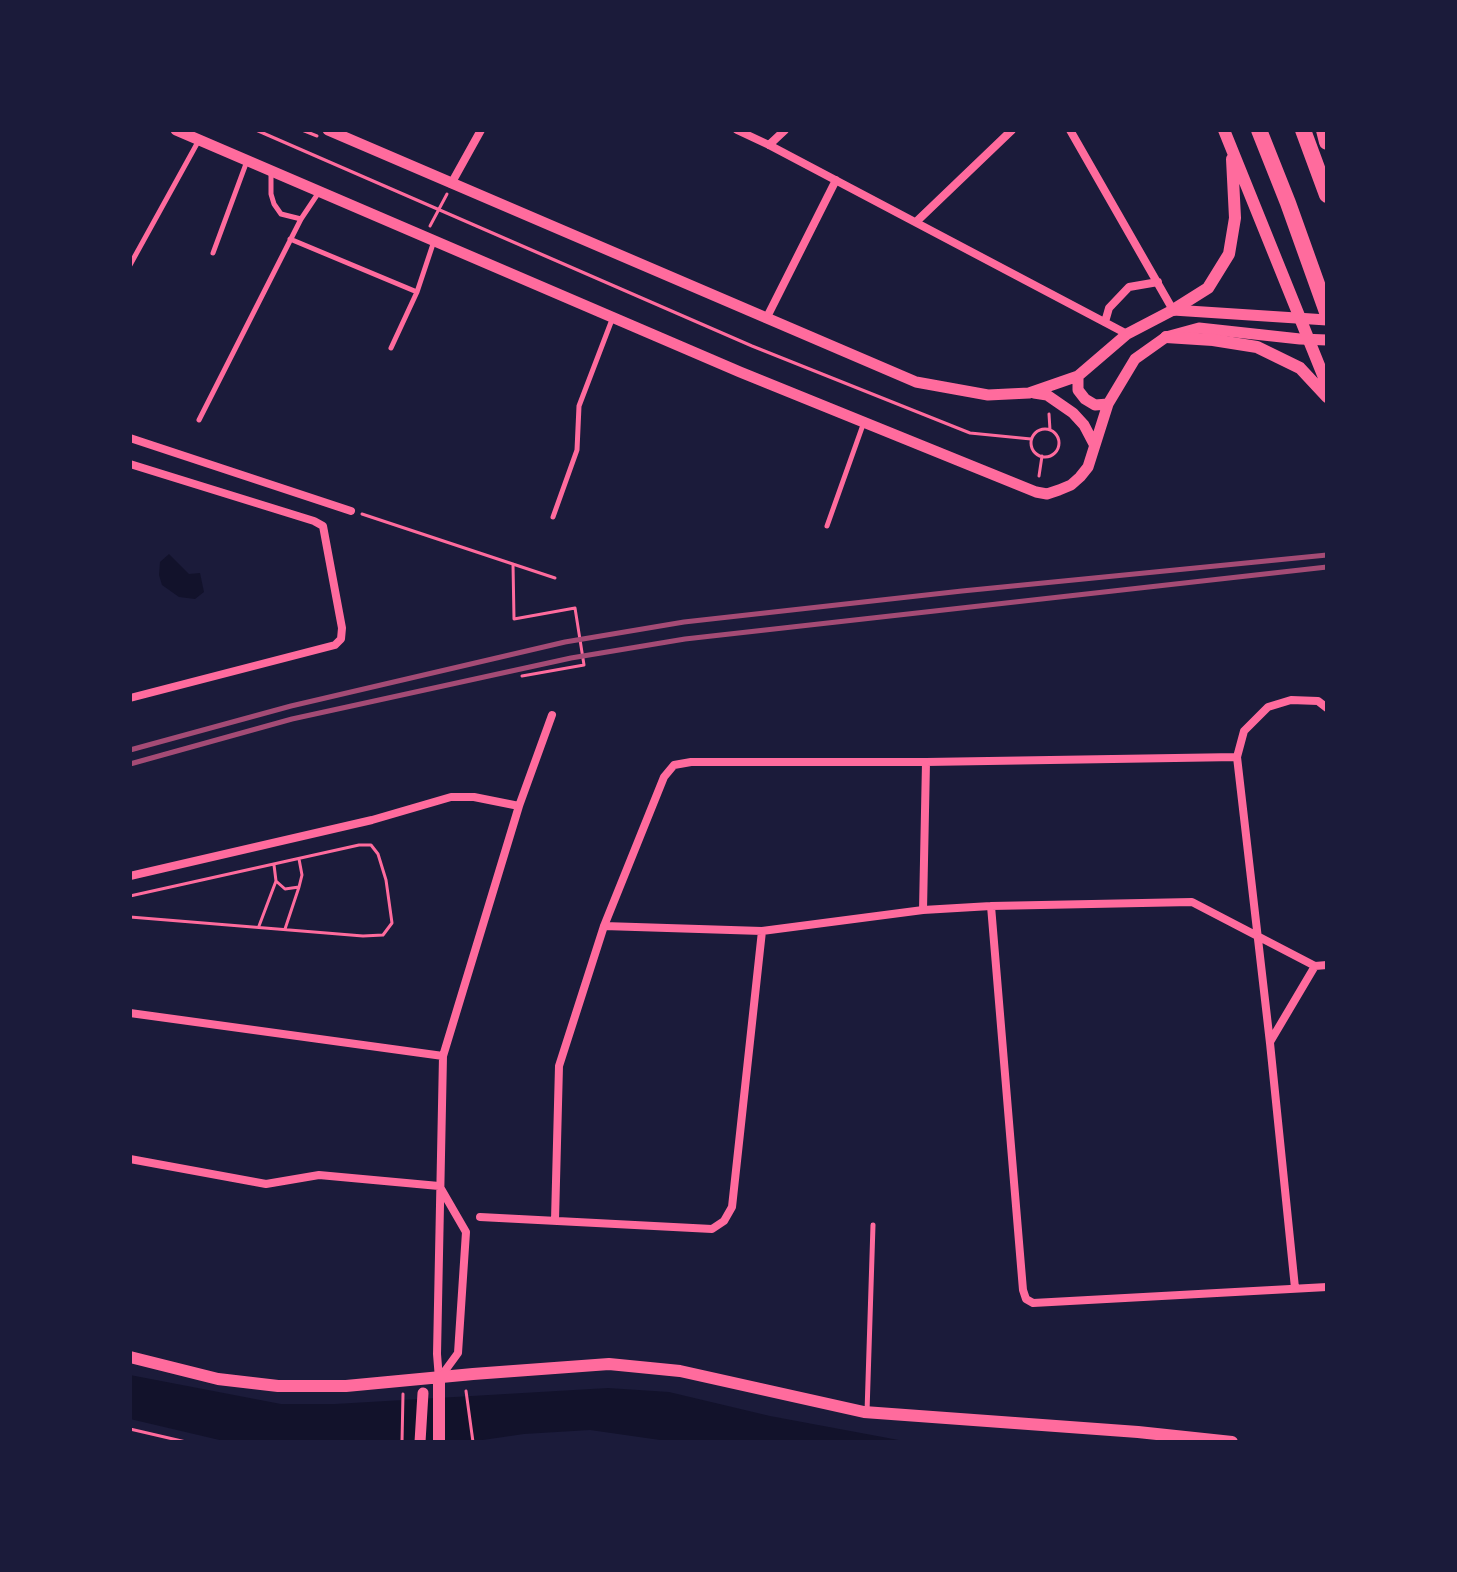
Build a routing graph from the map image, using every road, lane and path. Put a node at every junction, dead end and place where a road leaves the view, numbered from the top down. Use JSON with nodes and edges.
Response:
{"nodes":[{"id":1,"x":176,"y":130,"type":"edge"},
{"id":2,"x":256,"y":130,"type":"edge"},
{"id":3,"x":328,"y":130,"type":"edge"},
{"id":4,"x":481,"y":130,"type":"edge"},
{"id":5,"x":737,"y":130,"type":"edge"},
{"id":6,"x":785,"y":130,"type":"edge"},
{"id":7,"x":1012,"y":130,"type":"edge"},
{"id":8,"x":1070,"y":130,"type":"edge"},
{"id":9,"x":1224,"y":130,"type":"edge"},
{"id":10,"x":1259,"y":130,"type":"edge"},
{"id":11,"x":1303,"y":130,"type":"edge"},
{"id":12,"x":1324,"y":130,"type":"edge"},
{"id":13,"x":204,"y":138,"type":"edge"},
{"id":14,"x":1327,"y":142,"type":"edge"},
{"id":15,"x":769,"y":145,"type":"junction"},
{"id":16,"x":1231,"y":148,"type":"junction"},
{"id":17,"x":247,"y":161,"type":"junction"},
{"id":18,"x":271,"y":171,"type":"junction"},
{"id":19,"x":836,"y":180,"type":"junction"},
{"id":20,"x":451,"y":184,"type":"junction"},
{"id":21,"x":319,"y":192,"type":"junction"},
{"id":22,"x":1327,"y":195,"type":"edge"},
{"id":23,"x":439,"y":210,"type":"junction"},
{"id":24,"x":301,"y":219,"type":"junction"},
{"id":25,"x":916,"y":222,"type":"junction"},
{"id":26,"x":290,"y":239,"type":"junction"},
{"id":27,"x":430,"y":239,"type":"junction"},
{"id":28,"x":133,"y":251,"type":"edge"},
{"id":29,"x":213,"y":253,"type":"dead end"},
{"id":30,"x":130,"y":265,"type":"edge"},
{"id":31,"x":1158,"y":282,"type":"junction"},
{"id":32,"x":417,"y":292,"type":"junction"},
{"id":33,"x":1173,"y":310,"type":"junction"},
{"id":34,"x":1327,"y":312,"type":"edge"},
{"id":35,"x":613,"y":317,"type":"junction"},
{"id":36,"x":766,"y":319,"type":"junction"},
{"id":37,"x":1327,"y":320,"type":"edge"},
{"id":38,"x":1105,"y":322,"type":"junction"},
{"id":39,"x":1127,"y":334,"type":"junction"},
{"id":40,"x":1166,"y":337,"type":"junction"},
{"id":41,"x":1327,"y":340,"type":"edge"},
{"id":42,"x":391,"y":348,"type":"dead end"},
{"id":43,"x":1078,"y":376,"type":"junction"},
{"id":44,"x":1327,"y":385,"type":"edge"},
{"id":45,"x":1029,"y":393,"type":"junction"},
{"id":46,"x":1327,"y":397,"type":"edge"},
{"id":47,"x":1108,"y":404,"type":"junction"},
{"id":48,"x":199,"y":420,"type":"dead end"},
{"id":49,"x":864,"y":422,"type":"junction"},
{"id":50,"x":130,"y":438,"type":"edge"},
{"id":51,"x":1031,"y":439,"type":"junction"},
{"id":52,"x":1094,"y":444,"type":"junction"},
{"id":53,"x":1042,"y":456,"type":"junction"},
{"id":54,"x":130,"y":464,"type":"edge"},
{"id":55,"x":1051,"y":477,"type":"dead end"},
{"id":56,"x":351,"y":511,"type":"joint"},
{"id":57,"x":553,"y":517,"type":"dead end"},
{"id":58,"x":827,"y":526,"type":"dead end"},
{"id":59,"x":513,"y":564,"type":"junction"},
{"id":60,"x":555,"y":578,"type":"dead end"},
{"id":61,"x":522,"y":676,"type":"dead end"},
{"id":62,"x":130,"y":698,"type":"edge"},
{"id":63,"x":1327,"y":708,"type":"edge"},
{"id":64,"x":552,"y":715,"type":"dead end"},
{"id":65,"x":1237,"y":757,"type":"junction"},
{"id":66,"x":926,"y":762,"type":"junction"},
{"id":67,"x":519,"y":806,"type":"junction"},
{"id":68,"x":299,"y":859,"type":"junction"},
{"id":69,"x":274,"y":864,"type":"junction"},
{"id":70,"x":130,"y":876,"type":"edge"},
{"id":71,"x":276,"y":881,"type":"junction"},
{"id":72,"x":299,"y":887,"type":"junction"},
{"id":73,"x":130,"y":896,"type":"edge"},
{"id":74,"x":991,"y":906,"type":"junction"},
{"id":75,"x":923,"y":910,"type":"junction"},
{"id":76,"x":130,"y":917,"type":"edge"},
{"id":77,"x":604,"y":926,"type":"junction"},
{"id":78,"x":258,"y":928,"type":"junction"},
{"id":79,"x":285,"y":930,"type":"junction"},
{"id":80,"x":762,"y":931,"type":"junction"},
{"id":81,"x":1257,"y":935,"type":"junction"},
{"id":82,"x":1327,"y":965,"type":"edge"},
{"id":83,"x":1315,"y":966,"type":"junction"},
{"id":84,"x":130,"y":1013,"type":"edge"},
{"id":85,"x":1270,"y":1043,"type":"junction"},
{"id":86,"x":443,"y":1056,"type":"junction"},
{"id":87,"x":130,"y":1159,"type":"edge"},
{"id":88,"x":439,"y":1186,"type":"junction"},
{"id":89,"x":480,"y":1217,"type":"dead end"},
{"id":90,"x":555,"y":1220,"type":"junction"},
{"id":91,"x":873,"y":1225,"type":"dead end"},
{"id":92,"x":1327,"y":1287,"type":"edge"},
{"id":93,"x":1295,"y":1288,"type":"junction"},
{"id":94,"x":130,"y":1357,"type":"edge"},
{"id":95,"x":439,"y":1379,"type":"junction"},
{"id":96,"x":413,"y":1390,"type":"junction"},
{"id":97,"x":466,"y":1391,"type":"dead end"},
{"id":98,"x":403,"y":1400,"type":"dead end"},
{"id":99,"x":867,"y":1412,"type":"junction"},
{"id":100,"x":130,"y":1429,"type":"edge"},
{"id":101,"x":186,"y":1442,"type":"edge"},
{"id":102,"x":402,"y":1442,"type":"edge"},
{"id":103,"x":420,"y":1442,"type":"edge"},
{"id":104,"x":439,"y":1442,"type":"edge"},
{"id":105,"x":473,"y":1442,"type":"edge"},
{"id":106,"x":1232,"y":1442,"type":"edge"}],
"edges":[{"from":1,"to":13,"type":"street"},
{"from":2,"to":23,"type":"path"},
{"from":3,"to":20,"type":"street"},
{"from":4,"to":20,"type":"street"},
{"from":5,"to":15,"type":"street"},
{"from":6,"to":15,"type":"street"},
{"from":7,"to":25,"type":"street"},
{"from":8,"to":31,"type":"street"},
{"from":9,"to":16,"type":"main road"},
{"from":10,"to":34,"type":"highway"},
{"from":11,"to":22,"type":"highway"},
{"from":12,"to":14,"type":"highway"},
{"from":13,"to":17,"type":"street"},
{"from":13,"to":28,"type":"lane"},
{"from":15,"to":19,"type":"street"},
{"from":16,"to":33,"type":"main road"},
{"from":16,"to":44,"type":"main road"},
{"from":17,"to":18,"type":"street"},
{"from":17,"to":29,"type":"lane"},
{"from":18,"to":21,"type":"street"},
{"from":18,"to":24,"type":"lane"},
{"from":19,"to":25,"type":"street"},
{"from":19,"to":36,"type":"street"},
{"from":20,"to":23,"type":"path"},
{"from":20,"to":36,"type":"street"},
{"from":21,"to":24,"type":"lane"},
{"from":21,"to":27,"type":"street"},
{"from":23,"to":27,"type":"path"},
{"from":23,"to":51,"type":"path"},
{"from":24,"to":26,"type":"lane"},
{"from":25,"to":38,"type":"street"},
{"from":26,"to":32,"type":"lane"},
{"from":26,"to":48,"type":"lane"},
{"from":27,"to":32,"type":"lane"},
{"from":27,"to":35,"type":"street"},
{"from":28,"to":30,"type":"lane"},
{"from":31,"to":33,"type":"street"},
{"from":31,"to":38,"type":"street"},
{"from":32,"to":42,"type":"lane"},
{"from":33,"to":37,"type":"street"},
{"from":33,"to":39,"type":"street"},
{"from":35,"to":49,"type":"street"},
{"from":35,"to":57,"type":"lane"},
{"from":36,"to":45,"type":"street"},
{"from":38,"to":39,"type":"street"},
{"from":39,"to":43,"type":"street"},
{"from":40,"to":41,"type":"street"},
{"from":40,"to":46,"type":"main road"},
{"from":40,"to":47,"type":"street"},
{"from":43,"to":45,"type":"street"},
{"from":43,"to":47,"type":"street"},
{"from":45,"to":52,"type":"street"},
{"from":47,"to":52,"type":"street"},
{"from":49,"to":52,"type":"street"},
{"from":49,"to":58,"type":"lane"},
{"from":50,"to":56,"type":"street"},
{"from":51,"to":53,"type":"path"},
{"from":51,"to":53,"type":"path"},
{"from":53,"to":55,"type":"path"},
{"from":54,"to":62,"type":"street"},
{"from":56,"to":59,"type":"path"},
{"from":59,"to":60,"type":"path"},
{"from":59,"to":61,"type":"path"},
{"from":63,"to":65,"type":"street"},
{"from":64,"to":67,"type":"street"},
{"from":65,"to":66,"type":"street"},
{"from":65,"to":81,"type":"street"},
{"from":66,"to":75,"type":"street"},
{"from":66,"to":77,"type":"street"},
{"from":67,"to":70,"type":"street"},
{"from":67,"to":86,"type":"street"},
{"from":68,"to":69,"type":"path"},
{"from":68,"to":72,"type":"path"},
{"from":68,"to":79,"type":"path"},
{"from":69,"to":71,"type":"path"},
{"from":69,"to":73,"type":"path"},
{"from":71,"to":72,"type":"path"},
{"from":71,"to":78,"type":"path"},
{"from":72,"to":79,"type":"path"},
{"from":74,"to":75,"type":"street"},
{"from":74,"to":81,"type":"street"},
{"from":74,"to":93,"type":"street"},
{"from":75,"to":80,"type":"street"},
{"from":76,"to":78,"type":"path"},
{"from":77,"to":80,"type":"street"},
{"from":77,"to":90,"type":"street"},
{"from":78,"to":79,"type":"path"},
{"from":80,"to":90,"type":"street"},
{"from":81,"to":83,"type":"street"},
{"from":81,"to":85,"type":"street"},
{"from":82,"to":83,"type":"street"},
{"from":83,"to":85,"type":"street"},
{"from":84,"to":86,"type":"street"},
{"from":85,"to":93,"type":"street"},
{"from":86,"to":88,"type":"street"},
{"from":87,"to":88,"type":"street"},
{"from":88,"to":95,"type":"street"},
{"from":88,"to":95,"type":"street"},
{"from":89,"to":90,"type":"street"},
{"from":91,"to":99,"type":"lane"},
{"from":92,"to":93,"type":"street"},
{"from":94,"to":96,"type":"main road"},
{"from":95,"to":96,"type":"main road"},
{"from":95,"to":96,"type":"street"},
{"from":95,"to":99,"type":"main road"},
{"from":95,"to":104,"type":"main road"},
{"from":96,"to":103,"type":"street"},
{"from":97,"to":105,"type":"path"},
{"from":98,"to":102,"type":"path"},
{"from":99,"to":106,"type":"main road"},
{"from":100,"to":101,"type":"path"}]}
